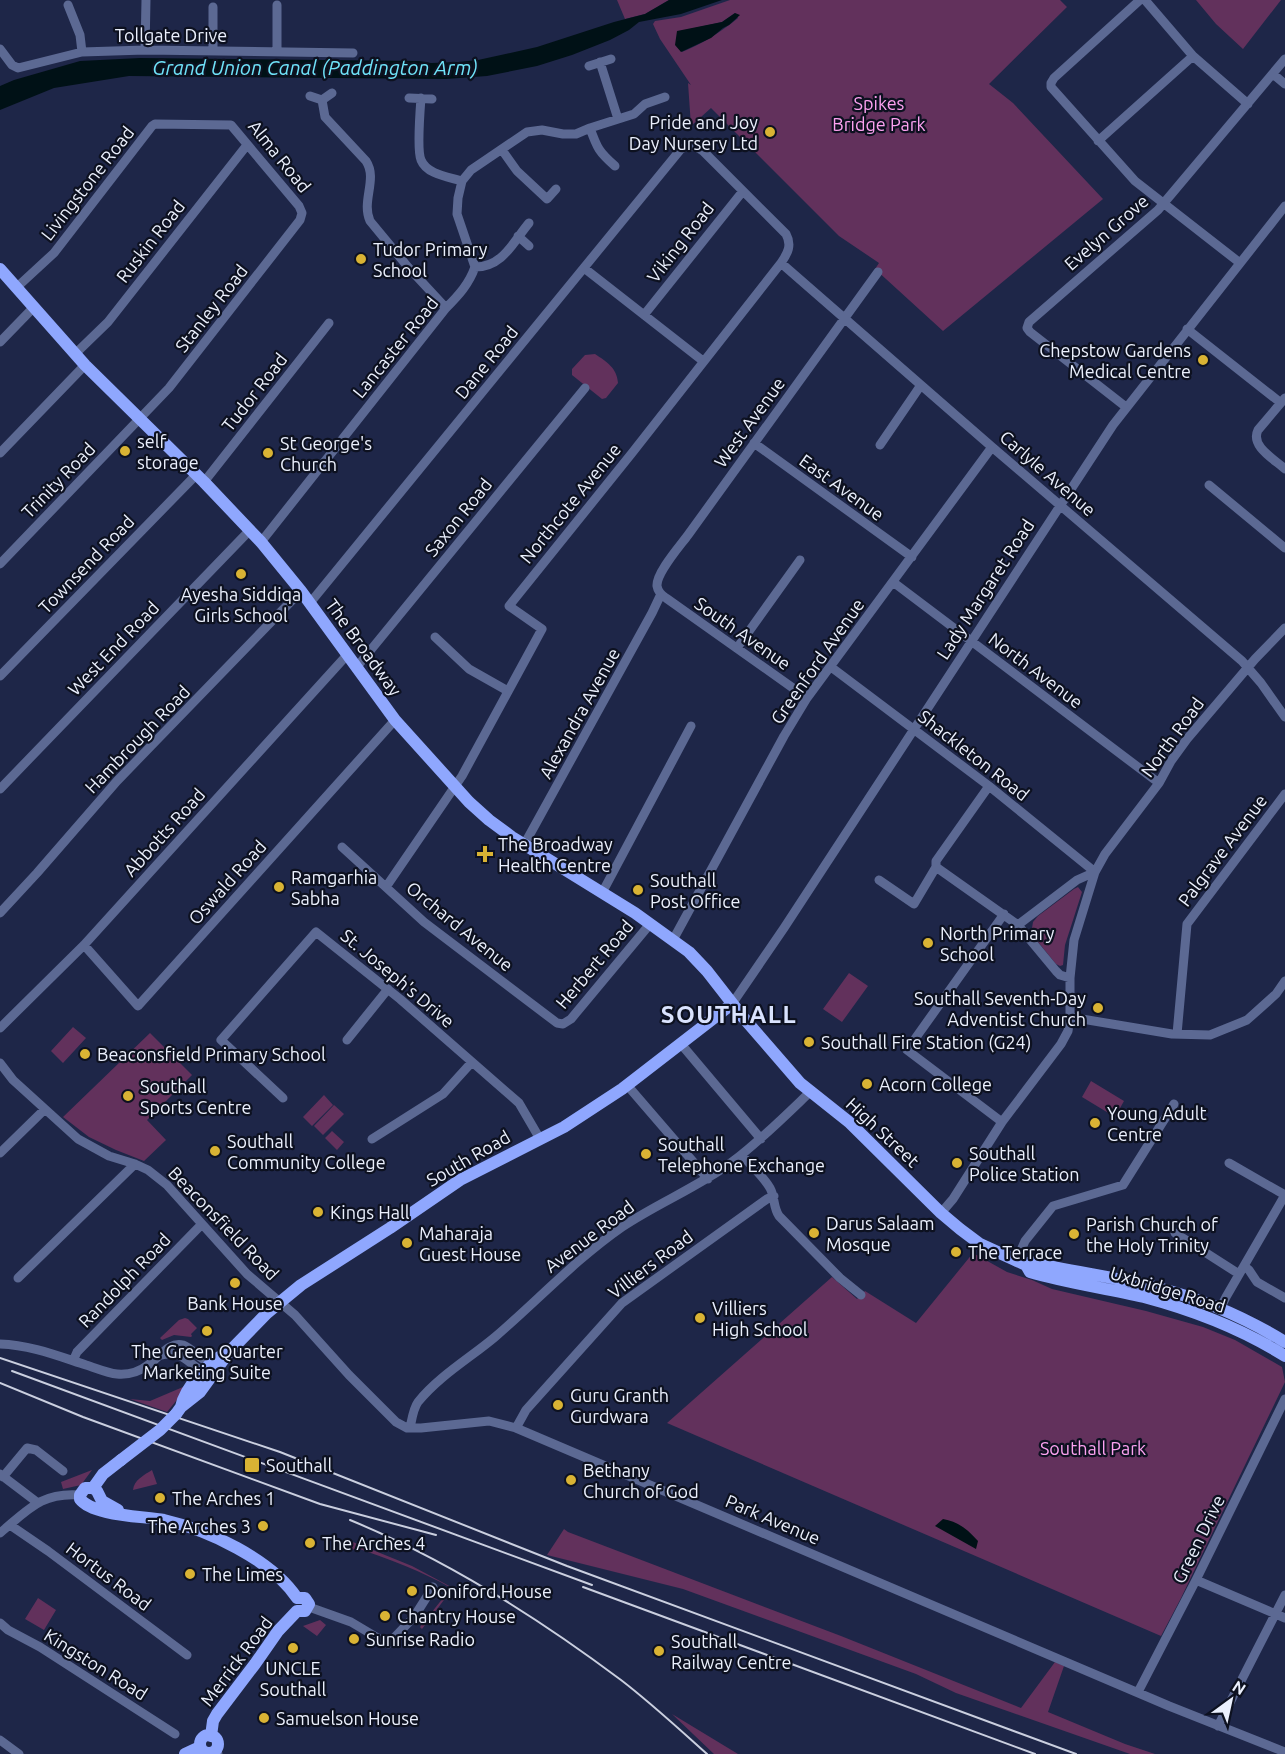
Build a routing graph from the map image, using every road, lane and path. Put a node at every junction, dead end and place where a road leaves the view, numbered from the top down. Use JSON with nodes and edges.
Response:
{"nodes":[{"id":1,"x":146,"y":0,"type":"edge"},
{"id":2,"x":1142,"y":0,"type":"edge"},
{"id":3,"x":68,"y":5,"type":"dead end"},
{"id":4,"x":277,"y":5,"type":"dead end"},
{"id":5,"x":213,"y":7,"type":"dead end"},
{"id":6,"x":0,"y":49,"type":"edge"},
{"id":7,"x":146,"y":50,"type":"junction"},
{"id":8,"x":213,"y":51,"type":"junction"},
{"id":9,"x":82,"y":52,"type":"junction"},
{"id":10,"x":278,"y":52,"type":"junction"},
{"id":11,"x":353,"y":53,"type":"dead end"},
{"id":12,"x":1193,"y":56,"type":"junction"},
{"id":13,"x":611,"y":58,"type":"dead end"},
{"id":14,"x":1285,"y":59,"type":"edge"},
{"id":15,"x":600,"y":63,"type":"junction"},
{"id":16,"x":590,"y":66,"type":"dead end"},
{"id":17,"x":1273,"y":74,"type":"junction"},
{"id":18,"x":1285,"y":84,"type":"edge"},
{"id":19,"x":646,"y":91,"type":"dead end"},
{"id":20,"x":333,"y":93,"type":"dead end"},
{"id":21,"x":310,"y":96,"type":"dead end"},
{"id":22,"x":665,"y":97,"type":"dead end"},
{"id":23,"x":409,"y":98,"type":"dead end"},
{"id":24,"x":421,"y":99,"type":"junction"},
{"id":25,"x":432,"y":99,"type":"dead end"},
{"id":26,"x":322,"y":100,"type":"junction"},
{"id":27,"x":649,"y":102,"type":"junction"},
{"id":28,"x":1248,"y":104,"type":"junction"},
{"id":29,"x":618,"y":119,"type":"junction"},
{"id":30,"x":228,"y":124,"type":"joint"},
{"id":31,"x":590,"y":128,"type":"junction"},
{"id":32,"x":1098,"y":141,"type":"junction"},
{"id":33,"x":247,"y":145,"type":"junction"},
{"id":34,"x":502,"y":150,"type":"junction"},
{"id":35,"x":615,"y":166,"type":"dead end"},
{"id":36,"x":462,"y":181,"type":"junction"},
{"id":37,"x":556,"y":189,"type":"dead end"},
{"id":38,"x":742,"y":191,"type":"junction"},
{"id":39,"x":1163,"y":204,"type":"junction"},
{"id":40,"x":1285,"y":206,"type":"edge"},
{"id":41,"x":302,"y":213,"type":"joint"},
{"id":42,"x":529,"y":223,"type":"dead end"},
{"id":43,"x":518,"y":236,"type":"junction"},
{"id":44,"x":529,"y":246,"type":"dead end"},
{"id":45,"x":781,"y":263,"type":"junction"},
{"id":46,"x":1240,"y":263,"type":"junction"},
{"id":47,"x":476,"y":267,"type":"junction"},
{"id":48,"x":584,"y":268,"type":"junction"},
{"id":49,"x":0,"y":269,"type":"edge"},
{"id":50,"x":878,"y":272,"type":"dead end"},
{"id":51,"x":16,"y":288,"type":"junction"},
{"id":52,"x":34,"y":307,"type":"junction"},
{"id":53,"x":446,"y":308,"type":"junction"},
{"id":54,"x":644,"y":315,"type":"junction"},
{"id":55,"x":845,"y":319,"type":"junction"},
{"id":56,"x":329,"y":323,"type":"dead end"},
{"id":57,"x":1187,"y":329,"type":"junction"},
{"id":58,"x":0,"y":342,"type":"edge"},
{"id":59,"x":75,"y":354,"type":"junction"},
{"id":60,"x":703,"y":361,"type":"junction"},
{"id":61,"x":85,"y":365,"type":"junction"},
{"id":62,"x":921,"y":385,"type":"junction"},
{"id":63,"x":585,"y":388,"type":"dead end"},
{"id":64,"x":1283,"y":400,"type":"edge"},
{"id":65,"x":1126,"y":407,"type":"junction"},
{"id":66,"x":140,"y":420,"type":"junction"},
{"id":67,"x":754,"y":443,"type":"junction"},
{"id":68,"x":880,"y":445,"type":"dead end"},
{"id":69,"x":992,"y":447,"type":"junction"},
{"id":70,"x":0,"y":453,"type":"edge"},
{"id":71,"x":1285,"y":469,"type":"edge"},
{"id":72,"x":200,"y":478,"type":"junction"},
{"id":73,"x":1209,"y":485,"type":"dead end"},
{"id":74,"x":1060,"y":505,"type":"junction"},
{"id":75,"x":250,"y":530,"type":"junction"},
{"id":76,"x":261,"y":542,"type":"junction"},
{"id":77,"x":1285,"y":548,"type":"edge"},
{"id":78,"x":912,"y":557,"type":"junction"},
{"id":79,"x":800,"y":560,"type":"dead end"},
{"id":80,"x":0,"y":564,"type":"edge"},
{"id":81,"x":893,"y":582,"type":"junction"},
{"id":82,"x":301,"y":591,"type":"junction"},
{"id":83,"x":661,"y":594,"type":"junction"},
{"id":84,"x":310,"y":603,"type":"junction"},
{"id":85,"x":1285,"y":628,"type":"edge"},
{"id":86,"x":435,"y":637,"type":"dead end"},
{"id":87,"x":972,"y":642,"type":"junction"},
{"id":88,"x":737,"y":648,"type":"junction"},
{"id":89,"x":347,"y":655,"type":"junction"},
{"id":90,"x":831,"y":667,"type":"junction"},
{"id":91,"x":356,"y":668,"type":"junction"},
{"id":92,"x":1248,"y":668,"type":"junction"},
{"id":93,"x":0,"y":676,"type":"edge"},
{"id":94,"x":508,"y":691,"type":"junction"},
{"id":95,"x":807,"y":698,"type":"junction"},
{"id":96,"x":1285,"y":717,"type":"edge"},
{"id":97,"x":395,"y":720,"type":"junction"},
{"id":98,"x":691,"y":726,"type":"dead end"},
{"id":99,"x":914,"y":728,"type":"junction"},
{"id":100,"x":1159,"y":783,"type":"junction"},
{"id":101,"x":454,"y":786,"type":"junction"},
{"id":102,"x":990,"y":786,"type":"junction"},
{"id":103,"x":0,"y":789,"type":"edge"},
{"id":104,"x":1285,"y":794,"type":"edge"},
{"id":105,"x":524,"y":845,"type":"junction"},
{"id":106,"x":342,"y":847,"type":"dead end"},
{"id":107,"x":936,"y":867,"type":"junction"},
{"id":108,"x":1095,"y":872,"type":"junction"},
{"id":109,"x":879,"y":880,"type":"dead end"},
{"id":110,"x":386,"y":887,"type":"junction"},
{"id":111,"x":602,"y":893,"type":"junction"},
{"id":112,"x":0,"y":913,"type":"edge"},
{"id":113,"x":1004,"y":914,"type":"junction"},
{"id":114,"x":650,"y":924,"type":"junction"},
{"id":115,"x":1018,"y":925,"type":"junction"},
{"id":116,"x":676,"y":935,"type":"junction"},
{"id":117,"x":84,"y":945,"type":"junction"},
{"id":118,"x":1070,"y":978,"type":"junction"},
{"id":119,"x":1285,"y":981,"type":"edge"},
{"id":120,"x":388,"y":989,"type":"junction"},
{"id":121,"x":732,"y":1004,"type":"junction"},
{"id":122,"x":1070,"y":1017,"type":"junction"},
{"id":123,"x":562,"y":1024,"type":"joint"},
{"id":124,"x":0,"y":1028,"type":"edge"},
{"id":125,"x":1177,"y":1034,"type":"junction"},
{"id":126,"x":347,"y":1040,"type":"dead end"},
{"id":127,"x":681,"y":1044,"type":"junction"},
{"id":128,"x":472,"y":1062,"type":"junction"},
{"id":129,"x":0,"y":1063,"type":"edge"},
{"id":130,"x":627,"y":1085,"type":"junction"},
{"id":131,"x":810,"y":1092,"type":"junction"},
{"id":132,"x":283,"y":1098,"type":"dead end"},
{"id":133,"x":1174,"y":1104,"type":"dead end"},
{"id":134,"x":44,"y":1110,"type":"junction"},
{"id":135,"x":1002,"y":1122,"type":"junction"},
{"id":136,"x":761,"y":1138,"type":"junction"},
{"id":137,"x":372,"y":1139,"type":"dead end"},
{"id":138,"x":540,"y":1139,"type":"junction"},
{"id":139,"x":0,"y":1153,"type":"edge"},
{"id":140,"x":742,"y":1155,"type":"junction"},
{"id":141,"x":1230,"y":1163,"type":"dead end"},
{"id":142,"x":135,"y":1164,"type":"junction"},
{"id":143,"x":708,"y":1179,"type":"junction"},
{"id":144,"x":1285,"y":1195,"type":"edge"},
{"id":145,"x":774,"y":1196,"type":"junction"},
{"id":146,"x":940,"y":1213,"type":"junction"},
{"id":147,"x":202,"y":1224,"type":"junction"},
{"id":148,"x":1175,"y":1233,"type":"dead end"},
{"id":149,"x":1021,"y":1264,"type":"junction"},
{"id":150,"x":1241,"y":1270,"type":"junction"},
{"id":151,"x":18,"y":1278,"type":"dead end"},
{"id":152,"x":1171,"y":1291,"type":"junction"},
{"id":153,"x":861,"y":1296,"type":"dead end"},
{"id":154,"x":1285,"y":1299,"type":"edge"},
{"id":155,"x":281,"y":1302,"type":"junction"},
{"id":156,"x":1167,"y":1305,"type":"junction"},
{"id":157,"x":1220,"y":1309,"type":"junction"},
{"id":158,"x":1285,"y":1342,"type":"edge"},
{"id":159,"x":0,"y":1344,"type":"edge"},
{"id":160,"x":1285,"y":1356,"type":"edge"},
{"id":161,"x":73,"y":1361,"type":"junction"},
{"id":162,"x":211,"y":1366,"type":"junction"},
{"id":163,"x":1285,"y":1399,"type":"edge"},
{"id":164,"x":179,"y":1411,"type":"junction"},
{"id":165,"x":410,"y":1428,"type":"junction"},
{"id":166,"x":516,"y":1428,"type":"junction"},
{"id":167,"x":63,"y":1471,"type":"dead end"},
{"id":168,"x":2,"y":1476,"type":"edge"},
{"id":169,"x":96,"y":1492,"type":"junction"},
{"id":170,"x":80,"y":1495,"type":"junction"},
{"id":171,"x":38,"y":1503,"type":"junction"},
{"id":172,"x":90,"y":1506,"type":"junction"},
{"id":173,"x":136,"y":1516,"type":"junction"},
{"id":174,"x":10,"y":1525,"type":"junction"},
{"id":175,"x":0,"y":1533,"type":"edge"},
{"id":176,"x":1196,"y":1580,"type":"junction"},
{"id":177,"x":433,"y":1587,"type":"dead end"},
{"id":178,"x":1285,"y":1595,"type":"edge"},
{"id":179,"x":301,"y":1605,"type":"junction"},
{"id":180,"x":1275,"y":1614,"type":"junction"},
{"id":181,"x":1285,"y":1618,"type":"edge"},
{"id":182,"x":0,"y":1623,"type":"edge"},
{"id":183,"x":188,"y":1655,"type":"dead end"},
{"id":184,"x":1138,"y":1692,"type":"junction"},
{"id":185,"x":1218,"y":1726,"type":"junction"},
{"id":186,"x":175,"y":1734,"type":"dead end"},
{"id":187,"x":211,"y":1736,"type":"junction"},
{"id":188,"x":0,"y":1740,"type":"edge"},
{"id":189,"x":200,"y":1747,"type":"junction"},
{"id":190,"x":1285,"y":1752,"type":"edge"},
{"id":191,"x":216,"y":1753,"type":"edge"},
{"id":192,"x":19,"y":1754,"type":"edge"},
{"id":193,"x":186,"y":1754,"type":"edge"}],
"edges":[{"from":1,"to":7,"type":"street"},
{"from":2,"to":12,"type":"street"},
{"from":2,"to":32,"type":"street"},
{"from":3,"to":9,"type":"street"},
{"from":4,"to":10,"type":"street"},
{"from":5,"to":8,"type":"street"},
{"from":6,"to":9,"type":"street","name":"Tollgate Drive"},
{"from":7,"to":8,"type":"street","name":"Tollgate Drive"},
{"from":7,"to":9,"type":"street","name":"Tollgate Drive"},
{"from":8,"to":10,"type":"street","name":"Tollgate Drive"},
{"from":10,"to":11,"type":"street","name":"Tollgate Drive"},
{"from":12,"to":28,"type":"street"},
{"from":12,"to":32,"type":"street"},
{"from":13,"to":15,"type":"street"},
{"from":14,"to":17,"type":"street","name":"Evelyn Grove"},
{"from":15,"to":16,"type":"street"},
{"from":15,"to":29,"type":"street"},
{"from":17,"to":18,"type":"street"},
{"from":17,"to":28,"type":"street","name":"Evelyn Grove"},
{"from":19,"to":27,"type":"street"},
{"from":20,"to":26,"type":"street"},
{"from":21,"to":26,"type":"street"},
{"from":22,"to":27,"type":"street"},
{"from":23,"to":24,"type":"street"},
{"from":24,"to":25,"type":"street"},
{"from":24,"to":36,"type":"street"},
{"from":26,"to":53,"type":"street"},
{"from":27,"to":29,"type":"street"},
{"from":28,"to":39,"type":"street","name":"Evelyn Grove"},
{"from":29,"to":31,"type":"street"},
{"from":30,"to":33,"type":"street","name":"Alma Road"},
{"from":30,"to":51,"type":"street","name":"Livingstone Road"},
{"from":31,"to":34,"type":"street"},
{"from":31,"to":35,"type":"street"},
{"from":32,"to":39,"type":"street"},
{"from":33,"to":41,"type":"street","name":"Alma Road"},
{"from":33,"to":59,"type":"street","name":"Ruskin Road"},
{"from":34,"to":36,"type":"street"},
{"from":34,"to":37,"type":"street"},
{"from":36,"to":47,"type":"street"},
{"from":38,"to":45,"type":"street","name":"Northcote Avenue"},
{"from":38,"to":48,"type":"street","name":"Dane Road"},
{"from":38,"to":54,"type":"street","name":"Viking Road"},
{"from":39,"to":46,"type":"street"},
{"from":39,"to":65,"type":"street","name":"Evelyn Grove"},
{"from":40,"to":46,"type":"street","name":"Lady Margaret Road"},
{"from":41,"to":66,"type":"street","name":"Stanley Road"},
{"from":42,"to":43,"type":"street"},
{"from":43,"to":44,"type":"street"},
{"from":43,"to":47,"type":"street"},
{"from":45,"to":55,"type":"street","name":"Carlyle Avenue"},
{"from":45,"to":60,"type":"street","name":"Northcote Avenue"},
{"from":46,"to":57,"type":"street","name":"Lady Margaret Road"},
{"from":47,"to":53,"type":"street","name":"Lancaster Road"},
{"from":48,"to":54,"type":"street"},
{"from":48,"to":84,"type":"street","name":"Dane Road"},
{"from":49,"to":51,"type":"main road","name":"The Broadway"},
{"from":50,"to":55,"type":"street","name":"West Avenue"},
{"from":51,"to":52,"type":"main road","name":"The Broadway"},
{"from":52,"to":58,"type":"street"},
{"from":52,"to":59,"type":"main road","name":"The Broadway"},
{"from":53,"to":76,"type":"street","name":"Lancaster Road"},
{"from":54,"to":60,"type":"street"},
{"from":55,"to":62,"type":"street","name":"Carlyle Avenue"},
{"from":55,"to":67,"type":"street","name":"West Avenue"},
{"from":56,"to":72,"type":"street","name":"Tudor Road"},
{"from":57,"to":64,"type":"street"},
{"from":57,"to":65,"type":"street","name":"Lady Margaret Road"},
{"from":59,"to":61,"type":"main road","name":"The Broadway"},
{"from":60,"to":94,"type":"street","name":"Northcote Avenue"},
{"from":61,"to":66,"type":"main road","name":"The Broadway"},
{"from":61,"to":70,"type":"street"},
{"from":62,"to":68,"type":"street"},
{"from":62,"to":69,"type":"street","name":"Carlyle Avenue"},
{"from":63,"to":91,"type":"street","name":"Saxon Road"},
{"from":64,"to":71,"type":"street"},
{"from":65,"to":74,"type":"street","name":"Lady Margaret Road"},
{"from":66,"to":72,"type":"main road","name":"The Broadway"},
{"from":66,"to":80,"type":"street","name":"Trinity Road"},
{"from":67,"to":78,"type":"street","name":"East Avenue"},
{"from":67,"to":83,"type":"street","name":"West Avenue"},
{"from":69,"to":74,"type":"street","name":"Carlyle Avenue"},
{"from":69,"to":78,"type":"street","name":"Greenford Avenue"},
{"from":72,"to":75,"type":"main road","name":"The Broadway"},
{"from":72,"to":93,"type":"street","name":"Townsend Road"},
{"from":73,"to":77,"type":"street"},
{"from":74,"to":87,"type":"street","name":"Lady Margaret Road"},
{"from":74,"to":92,"type":"street","name":"Carlyle Avenue"},
{"from":75,"to":76,"type":"main road","name":"The Broadway"},
{"from":75,"to":103,"type":"street","name":"West End Road"},
{"from":76,"to":82,"type":"main road","name":"The Broadway"},
{"from":78,"to":81,"type":"street","name":"Greenford Avenue"},
{"from":79,"to":88,"type":"street"},
{"from":81,"to":87,"type":"street","name":"North Avenue"},
{"from":81,"to":90,"type":"street","name":"Greenford Avenue"},
{"from":82,"to":84,"type":"main road","name":"The Broadway"},
{"from":82,"to":112,"type":"street","name":"Hambrough Road"},
{"from":83,"to":88,"type":"street","name":"South Avenue"},
{"from":83,"to":105,"type":"street","name":"Alexandra Avenue"},
{"from":84,"to":89,"type":"main road","name":"The Broadway"},
{"from":85,"to":92,"type":"street","name":"North Road"},
{"from":86,"to":94,"type":"street"},
{"from":87,"to":99,"type":"street","name":"Lady Margaret Road"},
{"from":87,"to":100,"type":"street","name":"North Avenue"},
{"from":88,"to":95,"type":"street","name":"South Avenue"},
{"from":89,"to":91,"type":"main road","name":"The Broadway"},
{"from":89,"to":117,"type":"street","name":"Abbotts Road"},
{"from":90,"to":95,"type":"street","name":"Greenford Avenue"},
{"from":90,"to":99,"type":"street","name":"Shackleton Road"},
{"from":91,"to":97,"type":"main road","name":"The Broadway"},
{"from":92,"to":96,"type":"street","name":"Carlyle Avenue"},
{"from":92,"to":100,"type":"street","name":"North Road"},
{"from":94,"to":101,"type":"street","name":"Northcote Avenue"},
{"from":95,"to":116,"type":"street","name":"Greenford Avenue"},
{"from":97,"to":101,"type":"main road","name":"The Broadway"},
{"from":97,"to":117,"type":"street","name":"Oswald Road"},
{"from":98,"to":111,"type":"street"},
{"from":99,"to":102,"type":"street","name":"Shackleton Road"},
{"from":99,"to":121,"type":"street","name":"Lady Margaret Road"},
{"from":100,"to":108,"type":"street","name":"North Road"},
{"from":101,"to":105,"type":"main road","name":"The Broadway"},
{"from":101,"to":110,"type":"street","name":"Northcote Avenue"},
{"from":102,"to":107,"type":"street"},
{"from":102,"to":108,"type":"street","name":"Shackleton Road"},
{"from":104,"to":125,"type":"street","name":"Palgrave Avenue"},
{"from":105,"to":111,"type":"main road","name":"The Broadway"},
{"from":106,"to":110,"type":"street","name":"Orchard Avenue"},
{"from":107,"to":109,"type":"street"},
{"from":107,"to":113,"type":"street"},
{"from":108,"to":115,"type":"street","name":"North Road"},
{"from":108,"to":118,"type":"street","name":"North Road"},
{"from":110,"to":123,"type":"street","name":"Orchard Avenue"},
{"from":111,"to":114,"type":"main road","name":"The Broadway"},
{"from":113,"to":115,"type":"street"},
{"from":113,"to":135,"type":"street"},
{"from":114,"to":116,"type":"main road","name":"The Broadway"},
{"from":114,"to":123,"type":"street","name":"Herbert Road"},
{"from":115,"to":118,"type":"street"},
{"from":116,"to":121,"type":"main road","name":"The Broadway"},
{"from":117,"to":124,"type":"street","name":"Abbotts Road"},
{"from":118,"to":122,"type":"street","name":"North Road"},
{"from":119,"to":125,"type":"street"},
{"from":120,"to":126,"type":"street"},
{"from":120,"to":128,"type":"street","name":"St. Joseph's Drive"},
{"from":120,"to":132,"type":"street","name":"St. Joseph's Drive"},
{"from":121,"to":127,"type":"main road","name":"South Road"},
{"from":121,"to":131,"type":"main road","name":"High Street"},
{"from":122,"to":125,"type":"street"},
{"from":122,"to":135,"type":"street","name":"North Road"},
{"from":127,"to":130,"type":"main road","name":"South Road"},
{"from":127,"to":136,"type":"street"},
{"from":128,"to":137,"type":"street"},
{"from":128,"to":138,"type":"street","name":"St. Joseph's Drive"},
{"from":129,"to":134,"type":"street","name":"Beaconsfield Road"},
{"from":130,"to":138,"type":"main road","name":"South Road"},
{"from":130,"to":143,"type":"street"},
{"from":131,"to":136,"type":"street","name":"Avenue Road"},
{"from":131,"to":146,"type":"main road","name":"High Street"},
{"from":133,"to":149,"type":"street"},
{"from":134,"to":139,"type":"street"},
{"from":134,"to":142,"type":"street","name":"Beaconsfield Road"},
{"from":135,"to":146,"type":"street","name":"North Road"},
{"from":136,"to":140,"type":"street","name":"Avenue Road"},
{"from":138,"to":155,"type":"main road","name":"South Road"},
{"from":140,"to":143,"type":"street","name":"Avenue Road"},
{"from":140,"to":145,"type":"street"},
{"from":141,"to":144,"type":"street"},
{"from":142,"to":147,"type":"street","name":"Beaconsfield Road"},
{"from":142,"to":151,"type":"street"},
{"from":143,"to":165,"type":"street","name":"Avenue Road"},
{"from":144,"to":150,"type":"street"},
{"from":145,"to":153,"type":"street"},
{"from":145,"to":166,"type":"street","name":"Villiers Road"},
{"from":146,"to":149,"type":"main road","name":"High Street"},
{"from":147,"to":155,"type":"street","name":"Beaconsfield Road"},
{"from":147,"to":161,"type":"street","name":"Randolph Road"},
{"from":148,"to":150,"type":"street"},
{"from":149,"to":152,"type":"main road","name":"Uxbridge Road"},
{"from":149,"to":156,"type":"main road","name":"Uxbridge Road"},
{"from":150,"to":154,"type":"street"},
{"from":150,"to":157,"type":"street"},
{"from":152,"to":156,"type":"main road"},
{"from":152,"to":157,"type":"main road","name":"Uxbridge Road"},
{"from":155,"to":162,"type":"main road","name":"South Road"},
{"from":155,"to":165,"type":"street"},
{"from":156,"to":160,"type":"main road","name":"Uxbridge Road"},
{"from":157,"to":158,"type":"main road","name":"Uxbridge Road"},
{"from":159,"to":161,"type":"street"},
{"from":161,"to":162,"type":"street"},
{"from":162,"to":164,"type":"main road","name":"South Road"},
{"from":162,"to":164,"type":"main road","name":"South Road"},
{"from":163,"to":176,"type":"street","name":"Green Drive"},
{"from":164,"to":169,"type":"main road","name":"South Road","bridge":true},
{"from":165,"to":166,"type":"street","name":"Park Avenue"},
{"from":166,"to":184,"type":"street","name":"Park Avenue"},
{"from":167,"to":168,"type":"street"},
{"from":168,"to":171,"type":"street"},
{"from":169,"to":170,"type":"main road"},
{"from":169,"to":172,"type":"main road"},
{"from":169,"to":173,"type":"main road"},
{"from":170,"to":171,"type":"street"},
{"from":170,"to":172,"type":"main road"},
{"from":171,"to":174,"type":"street"},
{"from":172,"to":173,"type":"main road"},
{"from":173,"to":179,"type":"main road"},
{"from":174,"to":175,"type":"street"},
{"from":174,"to":183,"type":"street","name":"Hortus Road"},
{"from":176,"to":180,"type":"street"},
{"from":176,"to":184,"type":"street","name":"Green Drive"},
{"from":177,"to":179,"type":"street"},
{"from":178,"to":180,"type":"street"},
{"from":179,"to":187,"type":"main road","name":"Merrick Road"},
{"from":180,"to":181,"type":"street"},
{"from":180,"to":185,"type":"street"},
{"from":182,"to":186,"type":"street","name":"Kingston Road"},
{"from":184,"to":185,"type":"street","name":"Park Avenue"},
{"from":185,"to":190,"type":"street","name":"Park Avenue"},
{"from":187,"to":189,"type":"main road"},
{"from":187,"to":191,"type":"main road"},
{"from":188,"to":192,"type":"street"},
{"from":189,"to":191,"type":"main road"},
{"from":189,"to":193,"type":"main road"}]}
